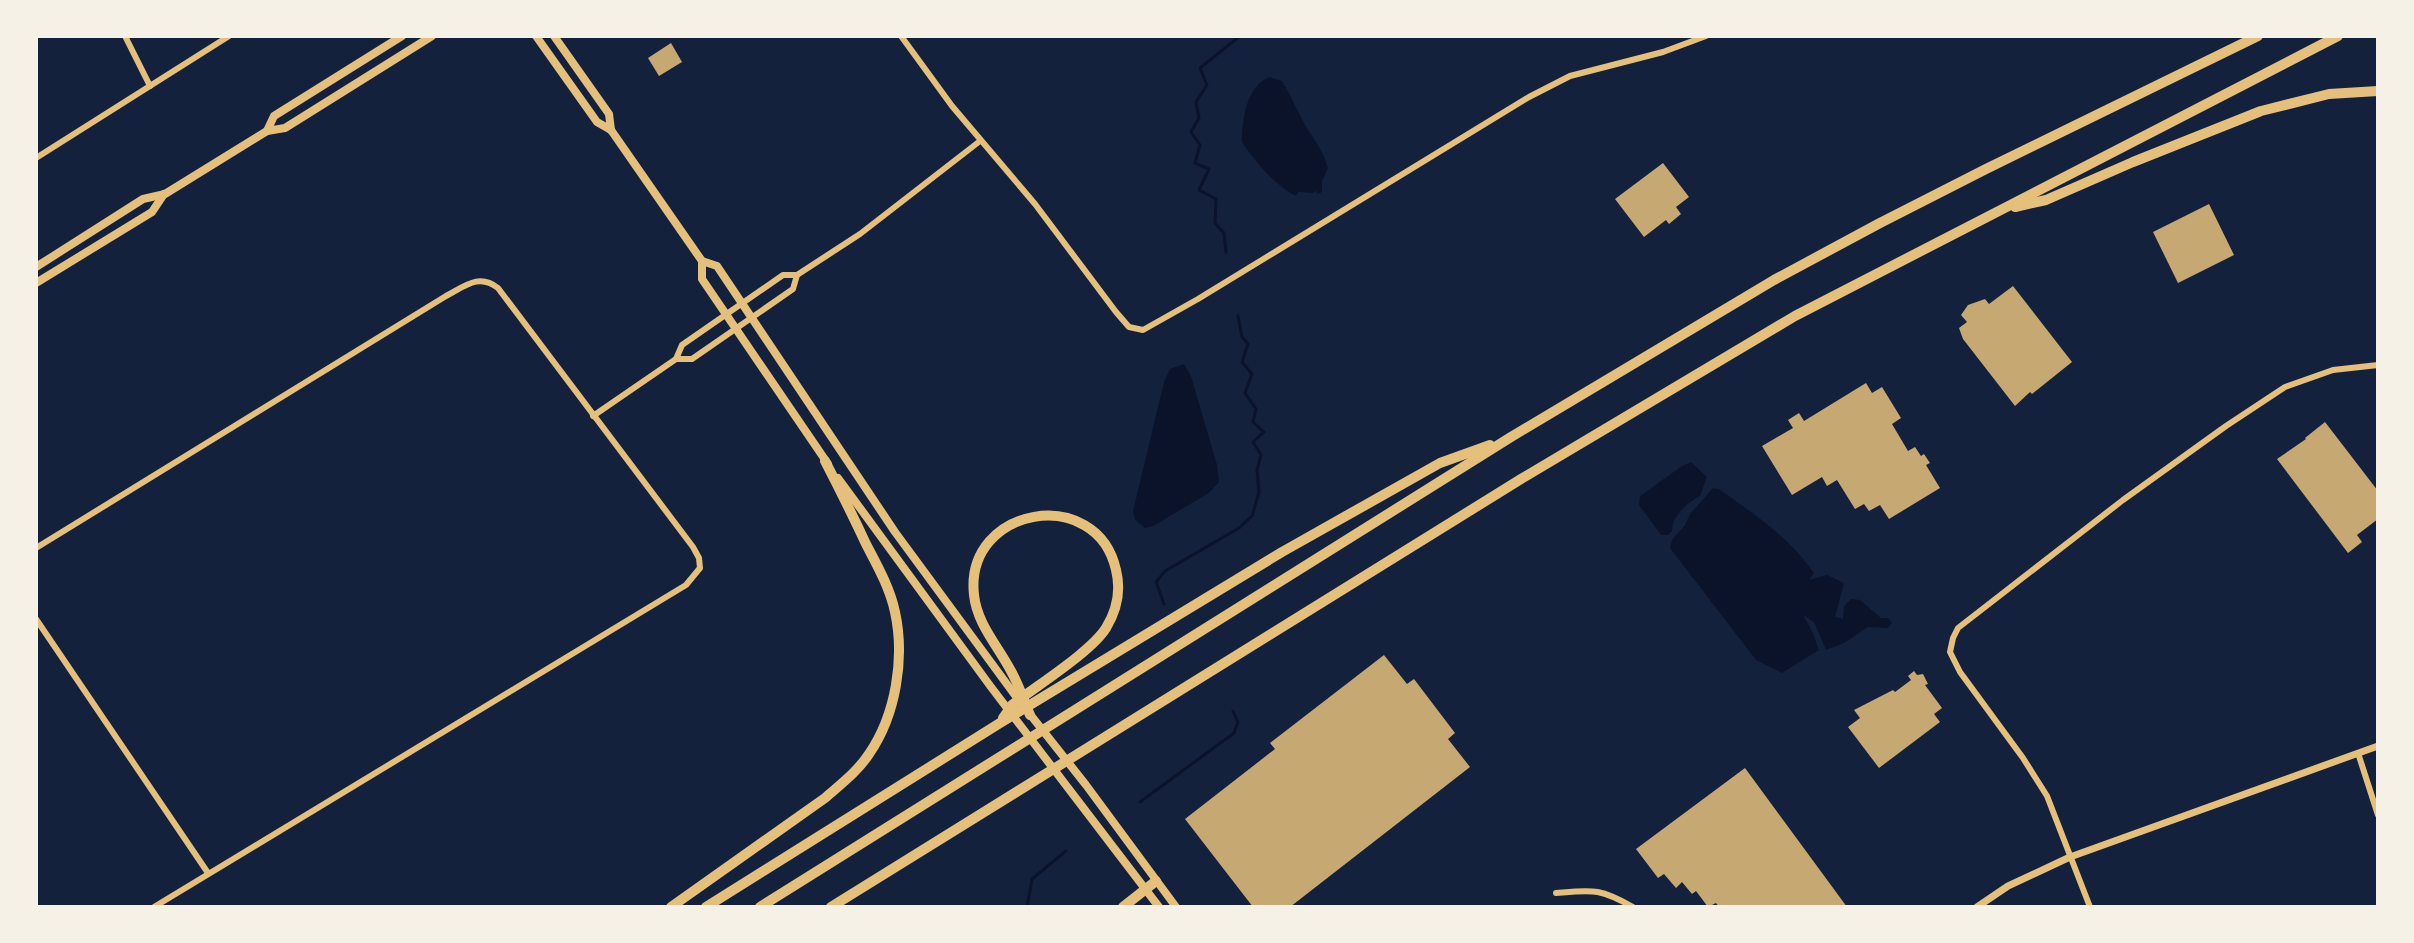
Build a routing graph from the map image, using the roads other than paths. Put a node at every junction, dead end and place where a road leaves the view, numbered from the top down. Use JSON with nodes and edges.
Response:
{"nodes":[{"id":1,"x":125,"y":36,"type":"edge"},
{"id":2,"x":229,"y":36,"type":"edge"},
{"id":3,"x":402,"y":36,"type":"edge"},
{"id":4,"x":432,"y":36,"type":"edge"},
{"id":5,"x":536,"y":36,"type":"edge"},
{"id":6,"x":554,"y":36,"type":"edge"},
{"id":7,"x":901,"y":36,"type":"edge"},
{"id":8,"x":1706,"y":36,"type":"edge"},
{"id":9,"x":2258,"y":36,"type":"edge"},
{"id":10,"x":2338,"y":36,"type":"edge"},
{"id":11,"x":150,"y":86,"type":"junction"},
{"id":12,"x":2378,"y":91,"type":"edge"},
{"id":13,"x":611,"y":130,"type":"junction"},
{"id":14,"x":267,"y":131,"type":"junction"},
{"id":15,"x":980,"y":141,"type":"junction"},
{"id":16,"x":36,"y":158,"type":"edge"},
{"id":17,"x":165,"y":194,"type":"junction"},
{"id":18,"x":1998,"y":211,"type":"junction"},
{"id":19,"x":702,"y":261,"type":"junction"},
{"id":20,"x":36,"y":267,"type":"edge"},
{"id":21,"x":797,"y":275,"type":"junction"},
{"id":22,"x":36,"y":283,"type":"edge"},
{"id":23,"x":742,"y":303,"type":"junction"},
{"id":24,"x":725,"y":315,"type":"junction"},
{"id":25,"x":751,"y":316,"type":"junction"},
{"id":26,"x":735,"y":328,"type":"junction"},
{"id":27,"x":676,"y":359,"type":"junction"},
{"id":28,"x":2378,"y":365,"type":"edge"},
{"id":29,"x":593,"y":416,"type":"junction"},
{"id":30,"x":1511,"y":437,"type":"junction"},
{"id":31,"x":825,"y":461,"type":"junction"},
{"id":32,"x":36,"y":548,"type":"edge"},
{"id":33,"x":36,"y":619,"type":"edge"},
{"id":34,"x":1030,"y":715,"type":"junction"},
{"id":35,"x":1000,"y":723,"type":"junction"},
{"id":36,"x":2378,"y":746,"type":"edge"},
{"id":37,"x":2358,"y":753,"type":"junction"},
{"id":38,"x":2378,"y":815,"type":"edge"},
{"id":39,"x":2070,"y":857,"type":"junction"},
{"id":40,"x":208,"y":873,"type":"junction"},
{"id":41,"x":1156,"y":881,"type":"junction"},
{"id":42,"x":1145,"y":890,"type":"junction"},
{"id":43,"x":1556,"y":893,"type":"dead end"},
{"id":44,"x":154,"y":907,"type":"edge"},
{"id":45,"x":671,"y":907,"type":"edge"},
{"id":46,"x":706,"y":907,"type":"edge"},
{"id":47,"x":760,"y":907,"type":"edge"},
{"id":48,"x":831,"y":907,"type":"edge"},
{"id":49,"x":1123,"y":907,"type":"edge"},
{"id":50,"x":1159,"y":907,"type":"edge"},
{"id":51,"x":1176,"y":907,"type":"edge"},
{"id":52,"x":1633,"y":907,"type":"edge"},
{"id":53,"x":1977,"y":907,"type":"edge"},
{"id":54,"x":2090,"y":907,"type":"edge"}],
"edges":[{"from":1,"to":11,"type":"street"},
{"from":2,"to":11,"type":"street"},
{"from":3,"to":14,"type":"main road"},
{"from":4,"to":14,"type":"main road"},
{"from":5,"to":13,"type":"main road"},
{"from":6,"to":13,"type":"main road"},
{"from":7,"to":15,"type":"street"},
{"from":8,"to":15,"type":"street"},
{"from":9,"to":30,"type":"highway"},
{"from":10,"to":18,"type":"highway"},
{"from":11,"to":16,"type":"street"},
{"from":12,"to":18,"type":"highway"},
{"from":13,"to":19,"type":"main road"},
{"from":14,"to":17,"type":"main road"},
{"from":15,"to":21,"type":"street"},
{"from":17,"to":20,"type":"main road"},
{"from":17,"to":22,"type":"main road"},
{"from":18,"to":48,"type":"highway"},
{"from":19,"to":23,"type":"main road"},
{"from":19,"to":24,"type":"main road"},
{"from":21,"to":23,"type":"street"},
{"from":21,"to":25,"type":"street"},
{"from":23,"to":24,"type":"street"},
{"from":23,"to":25,"type":"main road"},
{"from":24,"to":26,"type":"main road"},
{"from":24,"to":27,"type":"street"},
{"from":25,"to":26,"type":"street"},
{"from":25,"to":34,"type":"main road"},
{"from":26,"to":27,"type":"street"},
{"from":26,"to":31,"type":"main road"},
{"from":27,"to":29,"type":"street"},
{"from":28,"to":39,"type":"street"},
{"from":29,"to":32,"type":"street"},
{"from":29,"to":40,"type":"street"},
{"from":30,"to":35,"type":"highway"},
{"from":30,"to":47,"type":"highway"},
{"from":31,"to":42,"type":"main road"},
{"from":31,"to":45,"type":"highway"},
{"from":33,"to":40,"type":"street"},
{"from":34,"to":35,"type":"highway"},
{"from":34,"to":41,"type":"main road"},
{"from":35,"to":46,"type":"highway"},
{"from":36,"to":37,"type":"street"},
{"from":37,"to":38,"type":"street"},
{"from":37,"to":39,"type":"street"},
{"from":39,"to":53,"type":"street"},
{"from":39,"to":54,"type":"street"},
{"from":40,"to":44,"type":"street"},
{"from":41,"to":42,"type":"highway"},
{"from":41,"to":51,"type":"main road"},
{"from":42,"to":49,"type":"highway"},
{"from":42,"to":50,"type":"main road"},
{"from":43,"to":52,"type":"street"}]}
